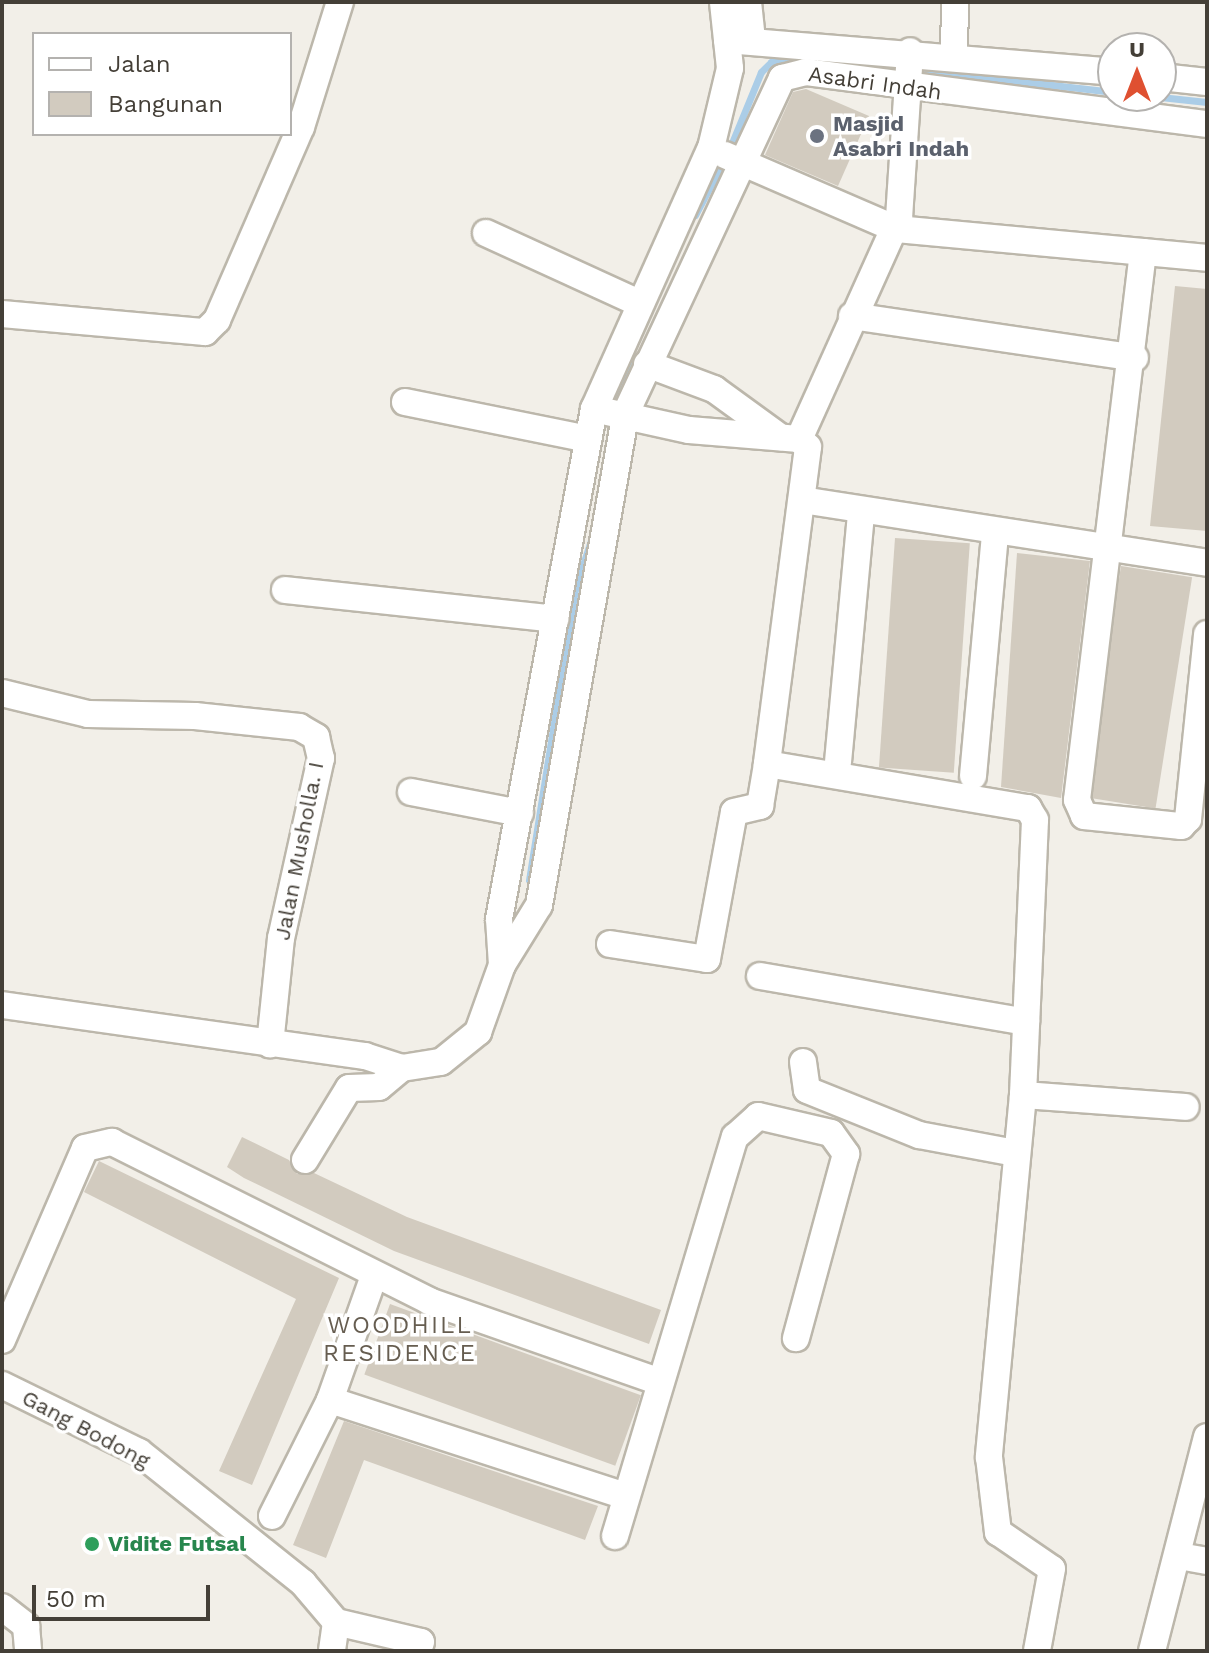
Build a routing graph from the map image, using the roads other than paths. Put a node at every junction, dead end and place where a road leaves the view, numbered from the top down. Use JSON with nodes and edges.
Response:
{"nodes":[{"id":1,"x":340,"y":2,"type":"edge"},
{"id":2,"x":723,"y":2,"type":"edge"},
{"id":3,"x":748,"y":2,"type":"edge"},
{"id":4,"x":955,"y":2,"type":"edge"},
{"id":5,"x":740,"y":40,"type":"junction"},
{"id":6,"x":954,"y":54,"type":"junction"},
{"id":7,"x":910,"y":70,"type":"junction"},
{"id":8,"x":1097,"y":70,"type":"edge"},
{"id":9,"x":1177,"y":79,"type":"edge"},
{"id":10,"x":1207,"y":82,"type":"edge"},
{"id":11,"x":1207,"y":124,"type":"edge"},
{"id":12,"x":711,"y":148,"type":"junction"},
{"id":13,"x":740,"y":164,"type":"junction"},
{"id":14,"x":896,"y":229,"type":"junction"},
{"id":15,"x":486,"y":233,"type":"dead end"},
{"id":16,"x":1143,"y":252,"type":"junction"},
{"id":17,"x":1207,"y":258,"type":"edge"},
{"id":18,"x":639,"y":303,"type":"junction"},
{"id":19,"x":2,"y":314,"type":"edge"},
{"id":20,"x":852,"y":316,"type":"junction"},
{"id":21,"x":1135,"y":358,"type":"junction"},
{"id":22,"x":647,"y":364,"type":"junction"},
{"id":23,"x":405,"y":402,"type":"dead end"},
{"id":24,"x":594,"y":409,"type":"junction"},
{"id":25,"x":625,"y":415,"type":"junction"},
{"id":26,"x":790,"y":438,"type":"junction"},
{"id":27,"x":588,"y":439,"type":"junction"},
{"id":28,"x":802,"y":500,"type":"junction"},
{"id":29,"x":861,"y":515,"type":"junction"},
{"id":30,"x":995,"y":533,"type":"junction"},
{"id":31,"x":1109,"y":542,"type":"junction"},
{"id":32,"x":1207,"y":563,"type":"edge"},
{"id":33,"x":285,"y":590,"type":"dead end"},
{"id":34,"x":555,"y":619,"type":"junction"},
{"id":35,"x":1207,"y":634,"type":"edge"},
{"id":36,"x":2,"y":693,"type":"edge"},
{"id":37,"x":838,"y":762,"type":"dead end"},
{"id":38,"x":767,"y":764,"type":"junction"},
{"id":39,"x":973,"y":776,"type":"dead end"},
{"id":40,"x":411,"y":792,"type":"dead end"},
{"id":41,"x":520,"y":813,"type":"junction"},
{"id":42,"x":610,"y":944,"type":"dead end"},
{"id":43,"x":502,"y":965,"type":"junction"},
{"id":44,"x":760,"y":976,"type":"dead end"},
{"id":45,"x":2,"y":1005,"type":"edge"},
{"id":46,"x":1026,"y":1022,"type":"junction"},
{"id":47,"x":270,"y":1044,"type":"junction"},
{"id":48,"x":803,"y":1062,"type":"dead end"},
{"id":49,"x":402,"y":1068,"type":"junction"},
{"id":50,"x":1023,"y":1095,"type":"junction"},
{"id":51,"x":1186,"y":1107,"type":"dead end"},
{"id":52,"x":1015,"y":1153,"type":"junction"},
{"id":53,"x":305,"y":1160,"type":"dead end"},
{"id":54,"x":374,"y":1276,"type":"junction"},
{"id":55,"x":796,"y":1338,"type":"dead end"},
{"id":56,"x":2,"y":1340,"type":"edge"},
{"id":57,"x":658,"y":1381,"type":"junction"},
{"id":58,"x":2,"y":1385,"type":"edge"},
{"id":59,"x":330,"y":1400,"type":"junction"},
{"id":60,"x":1207,"y":1439,"type":"edge"},
{"id":61,"x":626,"y":1496,"type":"junction"},
{"id":62,"x":272,"y":1516,"type":"dead end"},
{"id":63,"x":615,"y":1536,"type":"dead end"},
{"id":64,"x":1179,"y":1556,"type":"junction"},
{"id":65,"x":1207,"y":1561,"type":"edge"},
{"id":66,"x":2,"y":1607,"type":"edge"},
{"id":67,"x":334,"y":1637,"type":"edge"},
{"id":68,"x":28,"y":1651,"type":"edge"},
{"id":69,"x":418,"y":1651,"type":"edge"},
{"id":70,"x":1037,"y":1651,"type":"edge"},
{"id":71,"x":1152,"y":1651,"type":"edge"}],
"edges":[{"from":1,"to":19,"type":"street"},
{"from":2,"to":5,"type":"street"},
{"from":3,"to":5,"type":"street"},
{"from":4,"to":6,"type":"street"},
{"from":5,"to":7,"type":"street"},
{"from":5,"to":12,"type":"street"},
{"from":6,"to":7,"type":"street"},
{"from":6,"to":8,"type":"street"},
{"from":7,"to":11,"type":"street","name":"Asabri Indah"},
{"from":7,"to":13,"type":"street","name":"Asabri Indah"},
{"from":7,"to":14,"type":"street"},
{"from":9,"to":10,"type":"street"},
{"from":12,"to":13,"type":"street"},
{"from":12,"to":18,"type":"street"},
{"from":13,"to":14,"type":"street"},
{"from":13,"to":22,"type":"street"},
{"from":14,"to":16,"type":"street"},
{"from":14,"to":20,"type":"street"},
{"from":15,"to":18,"type":"street"},
{"from":16,"to":17,"type":"street"},
{"from":16,"to":21,"type":"street"},
{"from":18,"to":24,"type":"street"},
{"from":20,"to":21,"type":"street"},
{"from":20,"to":26,"type":"street"},
{"from":21,"to":31,"type":"street"},
{"from":22,"to":25,"type":"street"},
{"from":22,"to":26,"type":"street"},
{"from":23,"to":27,"type":"street"},
{"from":24,"to":25,"type":"street"},
{"from":24,"to":27,"type":"street"},
{"from":25,"to":26,"type":"street"},
{"from":25,"to":43,"type":"street"},
{"from":26,"to":28,"type":"street"},
{"from":27,"to":34,"type":"street"},
{"from":28,"to":29,"type":"street"},
{"from":28,"to":38,"type":"street"},
{"from":29,"to":30,"type":"street"},
{"from":29,"to":37,"type":"street"},
{"from":30,"to":31,"type":"street"},
{"from":30,"to":39,"type":"street"},
{"from":31,"to":32,"type":"street"},
{"from":31,"to":35,"type":"street"},
{"from":33,"to":34,"type":"street"},
{"from":34,"to":41,"type":"street"},
{"from":36,"to":47,"type":"street","name":"Jalan Musholla. I"},
{"from":38,"to":42,"type":"street"},
{"from":38,"to":46,"type":"street"},
{"from":40,"to":41,"type":"street"},
{"from":41,"to":43,"type":"street"},
{"from":43,"to":49,"type":"street"},
{"from":44,"to":46,"type":"street"},
{"from":45,"to":47,"type":"street"},
{"from":46,"to":50,"type":"street"},
{"from":47,"to":49,"type":"street"},
{"from":48,"to":52,"type":"street"},
{"from":49,"to":53,"type":"street"},
{"from":50,"to":51,"type":"street"},
{"from":50,"to":52,"type":"street"},
{"from":52,"to":70,"type":"street"},
{"from":54,"to":56,"type":"street"},
{"from":54,"to":57,"type":"street"},
{"from":54,"to":59,"type":"street"},
{"from":55,"to":57,"type":"street"},
{"from":57,"to":61,"type":"street"},
{"from":58,"to":67,"type":"street","name":"Gang Bodong"},
{"from":59,"to":61,"type":"street"},
{"from":59,"to":62,"type":"street"},
{"from":60,"to":64,"type":"street"},
{"from":61,"to":63,"type":"street"},
{"from":64,"to":65,"type":"street"},
{"from":64,"to":71,"type":"street"},
{"from":66,"to":68,"type":"street"},
{"from":67,"to":69,"type":"street"}]}
